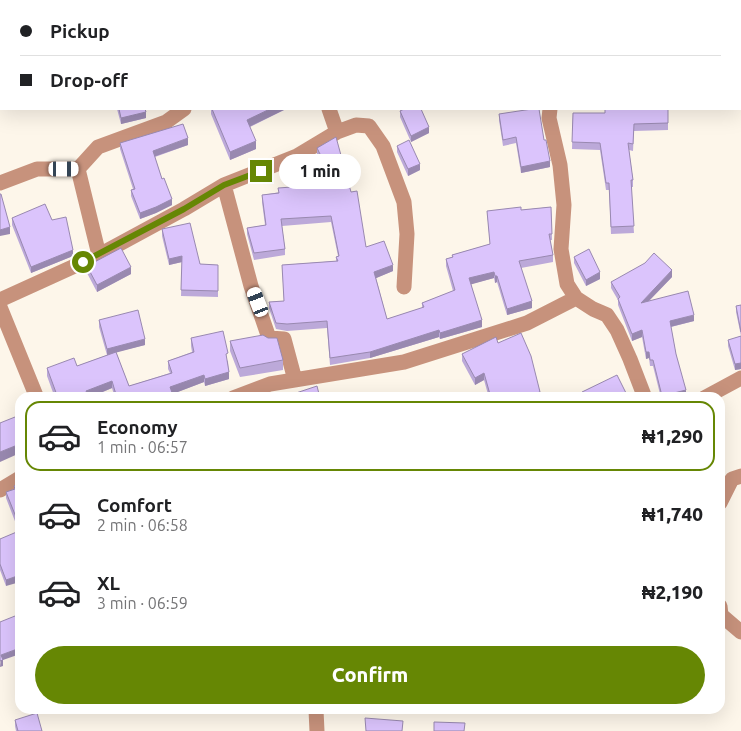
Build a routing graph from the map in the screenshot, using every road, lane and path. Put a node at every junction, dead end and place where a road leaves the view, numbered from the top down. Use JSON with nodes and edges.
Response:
{"nodes":[{"id":1,"x":183,"y":110,"type":"edge"},
{"id":2,"x":329,"y":110,"type":"edge"},
{"id":3,"x":550,"y":110,"type":"edge"},
{"id":4,"x":337,"y":132,"type":"junction"},
{"id":5,"x":78,"y":169,"type":"junction"},
{"id":6,"x":0,"y":183,"type":"edge"},
{"id":7,"x":224,"y":185,"type":"junction"},
{"id":8,"x":99,"y":255,"type":"junction"},
{"id":9,"x":404,"y":288,"type":"dead end"},
{"id":10,"x":576,"y":298,"type":"junction"},
{"id":11,"x":0,"y":300,"type":"edge"},
{"id":12,"x":0,"y":307,"type":"edge"},
{"id":13,"x":741,"y":378,"type":"edge"},
{"id":14,"x":294,"y":380,"type":"junction"},
{"id":15,"x":272,"y":391,"type":"edge"},
{"id":16,"x":35,"y":392,"type":"edge"},
{"id":17,"x":643,"y":392,"type":"edge"},
{"id":18,"x":715,"y":392,"type":"edge"},
{"id":19,"x":741,"y":476,"type":"edge"},
{"id":20,"x":15,"y":481,"type":"edge"},
{"id":21,"x":0,"y":490,"type":"edge"},
{"id":22,"x":725,"y":493,"type":"edge"},
{"id":23,"x":725,"y":618,"type":"edge"},
{"id":24,"x":741,"y":632,"type":"edge"},
{"id":25,"x":316,"y":714,"type":"edge"},
{"id":26,"x":318,"y":731,"type":"edge"}],
"edges":[{"from":1,"to":5,"type":"street"},
{"from":2,"to":4,"type":"street"},
{"from":3,"to":10,"type":"street"},
{"from":4,"to":7,"type":"street"},
{"from":4,"to":9,"type":"street"},
{"from":5,"to":6,"type":"street"},
{"from":5,"to":8,"type":"street"},
{"from":7,"to":8,"type":"street"},
{"from":7,"to":14,"type":"street"},
{"from":8,"to":11,"type":"street"},
{"from":10,"to":14,"type":"street"},
{"from":10,"to":17,"type":"street"},
{"from":12,"to":16,"type":"street"},
{"from":13,"to":18,"type":"street"},
{"from":14,"to":15,"type":"street"},
{"from":19,"to":22,"type":"street"},
{"from":20,"to":21,"type":"street"},
{"from":23,"to":24,"type":"street"},
{"from":25,"to":26,"type":"street"}]}
